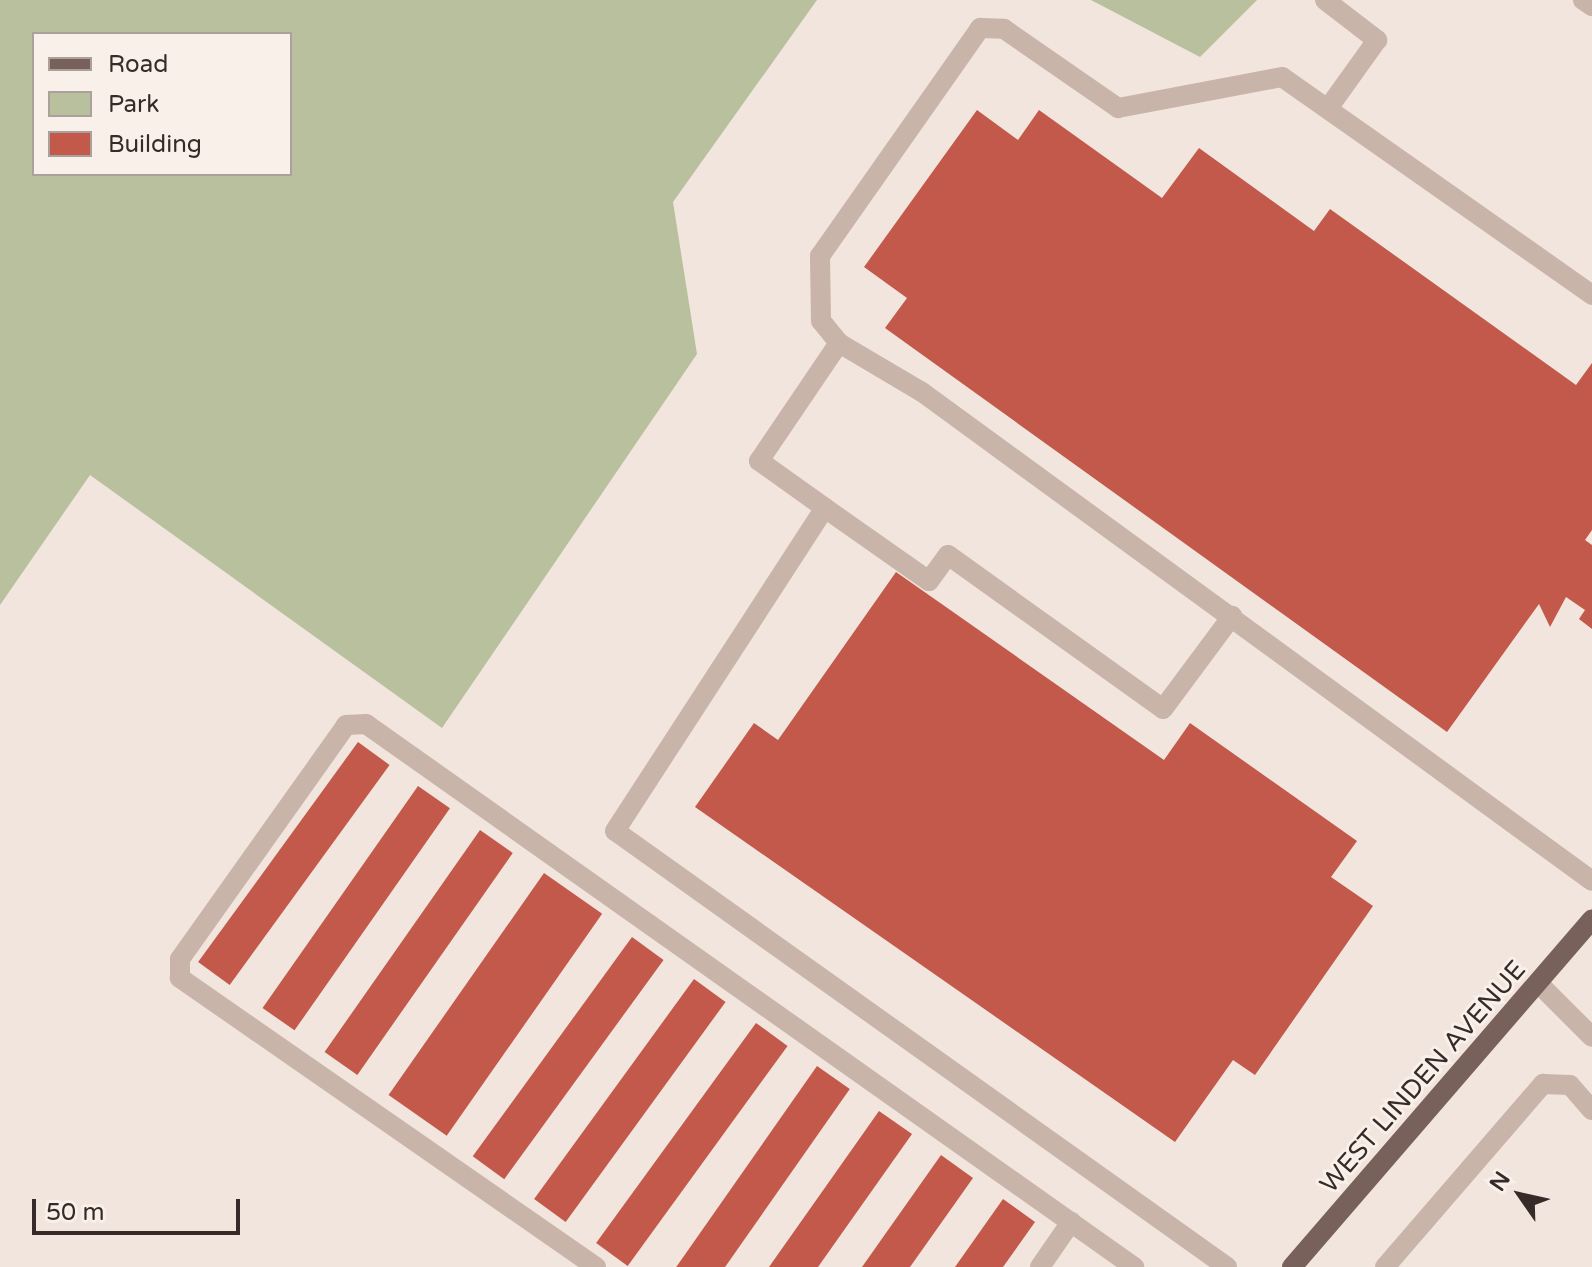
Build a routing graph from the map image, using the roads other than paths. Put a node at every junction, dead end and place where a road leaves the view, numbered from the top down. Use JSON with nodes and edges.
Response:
{"nodes":[{"id":1,"x":1325,"y":0,"type":"edge"},
{"id":2,"x":1583,"y":0,"type":"edge"},
{"id":3,"x":1592,"y":6,"type":"edge"},
{"id":4,"x":1329,"y":107,"type":"junction"},
{"id":5,"x":1592,"y":295,"type":"edge"},
{"id":6,"x":839,"y":343,"type":"junction"},
{"id":7,"x":825,"y":508,"type":"junction"},
{"id":8,"x":1232,"y":616,"type":"junction"},
{"id":9,"x":1592,"y":881,"type":"edge"},
{"id":10,"x":1592,"y":920,"type":"edge"},
{"id":11,"x":1538,"y":983,"type":"junction"},
{"id":12,"x":1592,"y":1037,"type":"edge"},
{"id":13,"x":1592,"y":1110,"type":"edge"},
{"id":14,"x":1071,"y":1222,"type":"junction"},
{"id":15,"x":596,"y":1267,"type":"edge"},
{"id":16,"x":1040,"y":1267,"type":"edge"},
{"id":17,"x":1134,"y":1267,"type":"edge"},
{"id":18,"x":1227,"y":1267,"type":"edge"},
{"id":19,"x":1292,"y":1267,"type":"edge"},
{"id":20,"x":1385,"y":1267,"type":"edge"}],
"edges":[{"from":1,"to":4,"type":"lane"},
{"from":2,"to":3,"type":"lane"},
{"from":4,"to":5,"type":"lane"},
{"from":4,"to":6,"type":"lane"},
{"from":6,"to":7,"type":"lane"},
{"from":6,"to":8,"type":"lane"},
{"from":7,"to":8,"type":"lane"},
{"from":7,"to":18,"type":"lane"},
{"from":8,"to":9,"type":"lane"},
{"from":10,"to":11,"type":"main road","name":"WEST LINDEN AVENUE"},
{"from":11,"to":12,"type":"lane"},
{"from":11,"to":19,"type":"main road","name":"WEST LINDEN AVENUE"},
{"from":13,"to":20,"type":"lane"},
{"from":14,"to":15,"type":"lane"},
{"from":14,"to":16,"type":"lane"},
{"from":14,"to":17,"type":"lane"}]}
